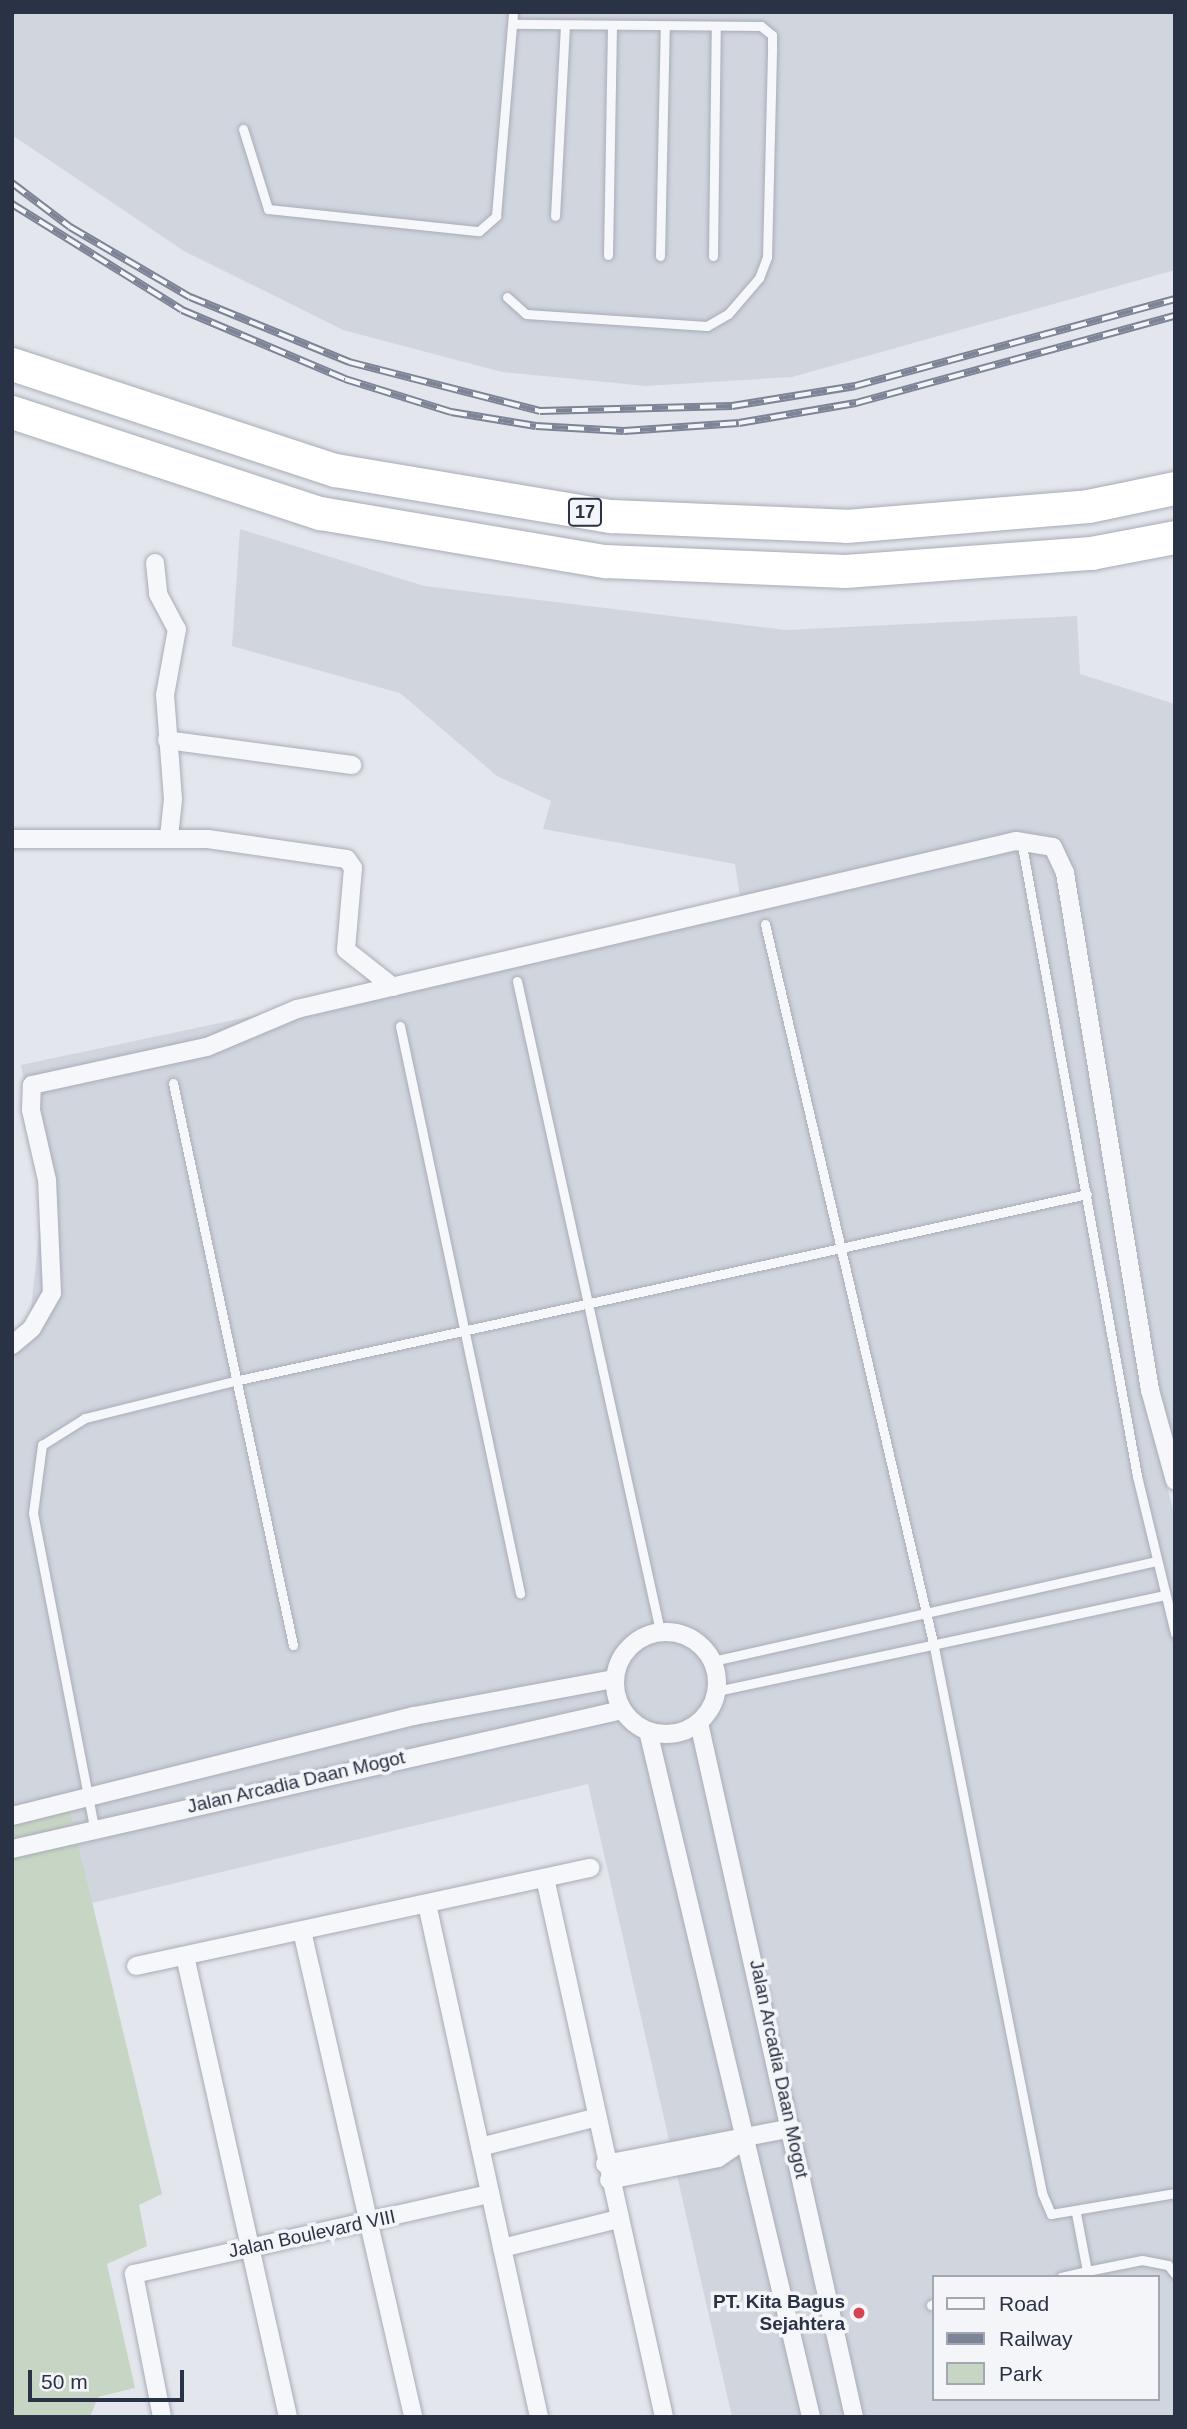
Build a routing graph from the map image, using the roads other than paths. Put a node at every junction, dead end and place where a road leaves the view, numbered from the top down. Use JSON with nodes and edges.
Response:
{"nodes":[{"id":1,"x":513,"y":12,"type":"edge"},
{"id":2,"x":514,"y":24,"type":"junction"},
{"id":3,"x":666,"y":26,"type":"junction"},
{"id":4,"x":716,"y":26,"type":"junction"},
{"id":5,"x":565,"y":27,"type":"junction"},
{"id":6,"x":612,"y":27,"type":"junction"},
{"id":7,"x":243,"y":129,"type":"dead end"},
{"id":8,"x":555,"y":216,"type":"dead end"},
{"id":9,"x":608,"y":255,"type":"dead end"},
{"id":10,"x":660,"y":256,"type":"dead end"},
{"id":11,"x":713,"y":256,"type":"dead end"},
{"id":12,"x":507,"y":297,"type":"dead end"},
{"id":13,"x":12,"y":364,"type":"edge"},
{"id":14,"x":12,"y":412,"type":"edge"},
{"id":15,"x":1175,"y":488,"type":"edge"},
{"id":16,"x":1175,"y":537,"type":"edge"},
{"id":17,"x":155,"y":564,"type":"dead end"},
{"id":18,"x":167,"y":740,"type":"junction"},
{"id":19,"x":352,"y":765,"type":"dead end"},
{"id":20,"x":169,"y":838,"type":"junction"},
{"id":21,"x":12,"y":839,"type":"edge"},
{"id":22,"x":1023,"y":851,"type":"dead end"},
{"id":23,"x":765,"y":925,"type":"dead end"},
{"id":24,"x":517,"y":981,"type":"dead end"},
{"id":25,"x":393,"y":987,"type":"junction"},
{"id":26,"x":400,"y":1026,"type":"dead end"},
{"id":27,"x":173,"y":1083,"type":"dead end"},
{"id":28,"x":1087,"y":1194,"type":"junction"},
{"id":29,"x":839,"y":1247,"type":"junction"},
{"id":30,"x":586,"y":1302,"type":"junction"},
{"id":31,"x":463,"y":1329,"type":"junction"},
{"id":32,"x":12,"y":1345,"type":"edge"},
{"id":33,"x":239,"y":1380,"type":"junction"},
{"id":34,"x":1174,"y":1478,"type":"edge"},
{"id":35,"x":1157,"y":1561,"type":"junction"},
{"id":36,"x":520,"y":1593,"type":"dead end"},
{"id":37,"x":1165,"y":1595,"type":"junction"},
{"id":38,"x":926,"y":1617,"type":"junction"},
{"id":39,"x":660,"y":1631,"type":"junction"},
{"id":40,"x":1175,"y":1633,"type":"edge"},
{"id":41,"x":293,"y":1645,"type":"dead end"},
{"id":42,"x":934,"y":1647,"type":"junction"},
{"id":43,"x":713,"y":1661,"type":"junction"},
{"id":44,"x":614,"y":1679,"type":"junction"},
{"id":45,"x":717,"y":1691,"type":"junction"},
{"id":46,"x":622,"y":1710,"type":"junction"},
{"id":47,"x":699,"y":1723,"type":"junction"},
{"id":48,"x":648,"y":1731,"type":"junction"},
{"id":49,"x":89,"y":1798,"type":"junction"},
{"id":50,"x":12,"y":1816,"type":"edge"},
{"id":51,"x":95,"y":1832,"type":"junction"},
{"id":52,"x":12,"y":1849,"type":"edge"},
{"id":53,"x":591,"y":1868,"type":"dead end"},
{"id":54,"x":545,"y":1878,"type":"junction"},
{"id":55,"x":427,"y":1904,"type":"junction"},
{"id":56,"x":302,"y":1931,"type":"junction"},
{"id":57,"x":185,"y":1956,"type":"junction"},
{"id":58,"x":136,"y":1966,"type":"dead end"},
{"id":59,"x":594,"y":2118,"type":"junction"},
{"id":60,"x":792,"y":2128,"type":"junction"},
{"id":61,"x":748,"y":2138,"type":"junction"},
{"id":62,"x":480,"y":2147,"type":"junction"},
{"id":63,"x":678,"y":2156,"type":"junction"},
{"id":64,"x":607,"y":2172,"type":"junction"},
{"id":65,"x":1175,"y":2193,"type":"edge"},
{"id":66,"x":490,"y":2194,"type":"junction"},
{"id":67,"x":1076,"y":2213,"type":"junction"},
{"id":68,"x":618,"y":2220,"type":"junction"},
{"id":69,"x":368,"y":2222,"type":"junction"},
{"id":70,"x":251,"y":2248,"type":"junction"},
{"id":71,"x":502,"y":2248,"type":"junction"},
{"id":72,"x":1087,"y":2271,"type":"junction"},
{"id":73,"x":1175,"y":2274,"type":"edge"},
{"id":74,"x":1070,"y":2275,"type":"edge"},
{"id":75,"x":162,"y":2417,"type":"edge"},
{"id":76,"x":288,"y":2417,"type":"edge"},
{"id":77,"x":413,"y":2417,"type":"edge"},
{"id":78,"x":538,"y":2417,"type":"edge"},
{"id":79,"x":664,"y":2417,"type":"edge"},
{"id":80,"x":811,"y":2417,"type":"edge"},
{"id":81,"x":854,"y":2417,"type":"edge"}],
"edges":[{"from":1,"to":2,"type":"lane"},
{"from":2,"to":5,"type":"lane"},
{"from":2,"to":7,"type":"lane"},
{"from":3,"to":4,"type":"lane"},
{"from":3,"to":6,"type":"lane"},
{"from":3,"to":10,"type":"lane"},
{"from":4,"to":11,"type":"lane"},
{"from":4,"to":12,"type":"lane"},
{"from":5,"to":6,"type":"lane"},
{"from":5,"to":8,"type":"lane"},
{"from":6,"to":9,"type":"lane"},
{"from":13,"to":15,"type":"highway","number":"17"},
{"from":14,"to":16,"type":"highway","number":"17"},
{"from":17,"to":18,"type":"street"},
{"from":18,"to":19,"type":"street"},
{"from":18,"to":20,"type":"street"},
{"from":20,"to":21,"type":"street"},
{"from":20,"to":25,"type":"street"},
{"from":22,"to":28,"type":"lane"},
{"from":23,"to":29,"type":"lane"},
{"from":24,"to":30,"type":"lane"},
{"from":25,"to":32,"type":"street"},
{"from":25,"to":34,"type":"street"},
{"from":26,"to":31,"type":"lane"},
{"from":27,"to":33,"type":"lane"},
{"from":28,"to":29,"type":"lane"},
{"from":28,"to":35,"type":"lane"},
{"from":29,"to":30,"type":"lane"},
{"from":29,"to":38,"type":"lane"},
{"from":30,"to":31,"type":"lane"},
{"from":30,"to":39,"type":"lane"},
{"from":31,"to":33,"type":"lane"},
{"from":31,"to":36,"type":"lane"},
{"from":33,"to":41,"type":"lane"},
{"from":33,"to":49,"type":"lane"},
{"from":35,"to":37,"type":"lane"},
{"from":35,"to":38,"type":"lane"},
{"from":37,"to":40,"type":"lane"},
{"from":37,"to":42,"type":"lane"},
{"from":38,"to":42,"type":"lane"},
{"from":38,"to":43,"type":"lane"},
{"from":39,"to":43,"type":"street"},
{"from":39,"to":44,"type":"street"},
{"from":42,"to":45,"type":"lane"},
{"from":42,"to":67,"type":"lane"},
{"from":43,"to":45,"type":"street"},
{"from":44,"to":46,"type":"street"},
{"from":44,"to":49,"type":"street","name":"Jalan Arcadia Daan Mogot"},
{"from":45,"to":47,"type":"street"},
{"from":46,"to":48,"type":"street"},
{"from":46,"to":51,"type":"street","name":"Jalan Arcadia Daan Mogot"},
{"from":47,"to":48,"type":"street"},
{"from":47,"to":60,"type":"street","name":"Jalan Arcadia Daan Mogot"},
{"from":48,"to":61,"type":"street"},
{"from":49,"to":50,"type":"street","name":"Jalan Arcadia Daan Mogot"},
{"from":49,"to":51,"type":"lane"},
{"from":51,"to":52,"type":"street","name":"Jalan Arcadia Daan Mogot"},
{"from":53,"to":54,"type":"street"},
{"from":54,"to":55,"type":"street"},
{"from":54,"to":59,"type":"street"},
{"from":55,"to":56,"type":"street"},
{"from":55,"to":62,"type":"street"},
{"from":56,"to":57,"type":"street"},
{"from":56,"to":69,"type":"street"},
{"from":57,"to":58,"type":"street"},
{"from":57,"to":70,"type":"street"},
{"from":59,"to":62,"type":"street"},
{"from":59,"to":64,"type":"street"},
{"from":60,"to":61,"type":"street"},
{"from":60,"to":81,"type":"street","name":"Jalan Arcadia Daan Mogot"},
{"from":61,"to":63,"type":"street"},
{"from":61,"to":63,"type":"street"},
{"from":61,"to":80,"type":"street"},
{"from":62,"to":66,"type":"street"},
{"from":63,"to":64,"type":"street"},
{"from":64,"to":68,"type":"street"},
{"from":65,"to":67,"type":"lane"},
{"from":66,"to":69,"type":"street","name":"Jalan Boulevard VIII"},
{"from":66,"to":71,"type":"street"},
{"from":67,"to":72,"type":"lane"},
{"from":68,"to":71,"type":"street"},
{"from":68,"to":79,"type":"street"},
{"from":69,"to":70,"type":"street","name":"Jalan Boulevard VIII"},
{"from":69,"to":77,"type":"street"},
{"from":70,"to":75,"type":"street","name":"Jalan Boulevard VIII"},
{"from":70,"to":76,"type":"street"},
{"from":71,"to":78,"type":"street"},
{"from":72,"to":73,"type":"lane"},
{"from":72,"to":74,"type":"lane"}]}
